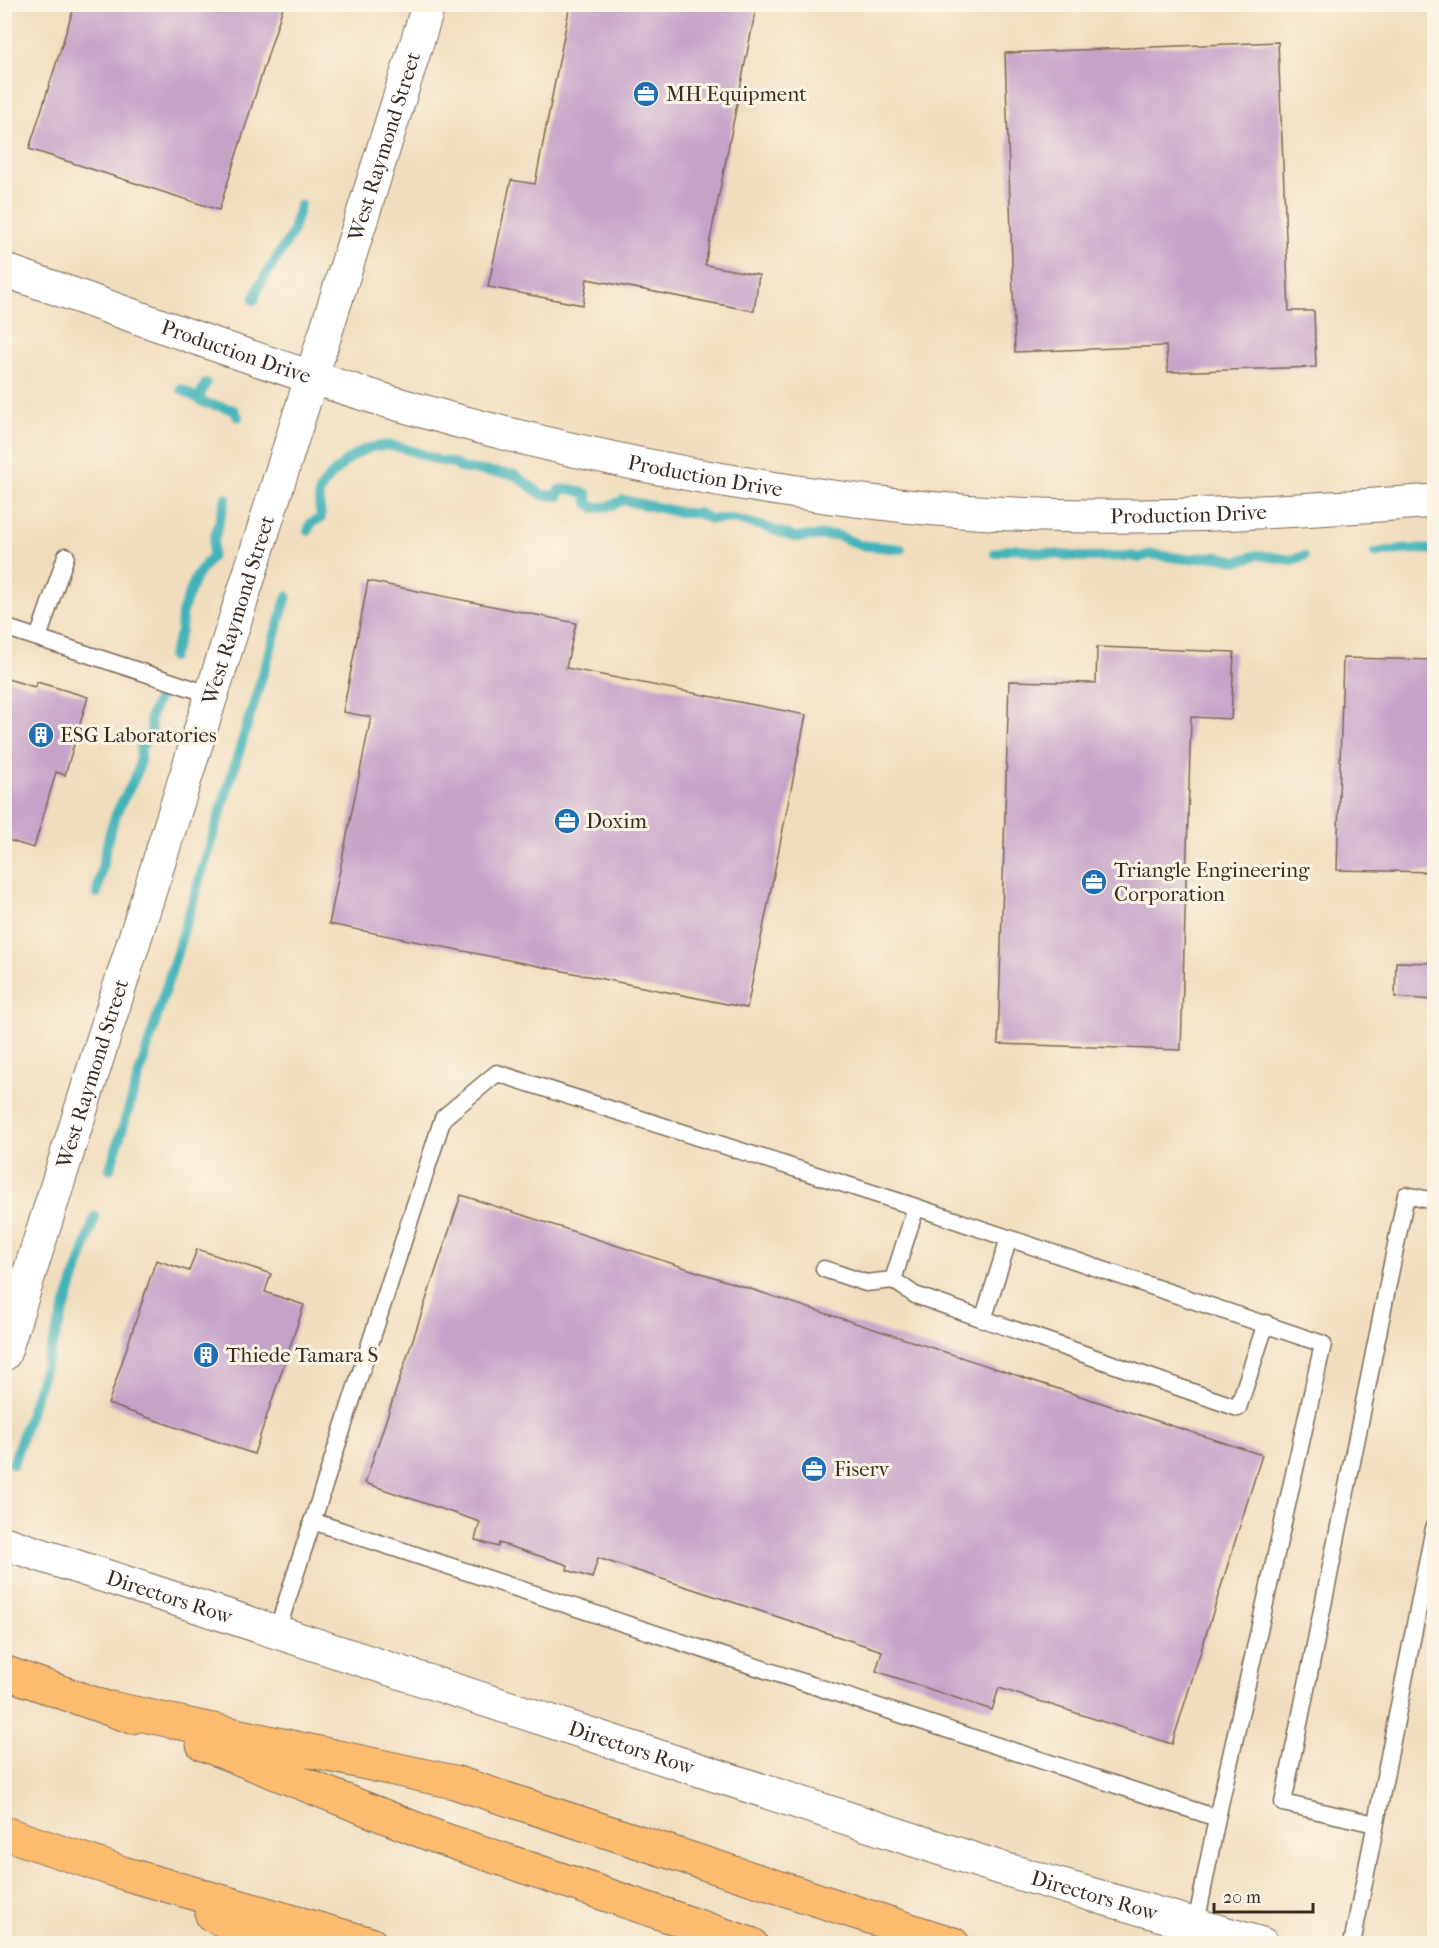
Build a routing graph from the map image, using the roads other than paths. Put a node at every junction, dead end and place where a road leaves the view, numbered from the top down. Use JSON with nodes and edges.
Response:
{"nodes":[{"id":1,"x":429,"y":4,"type":"edge"},
{"id":2,"x":4,"y":270,"type":"edge"},
{"id":3,"x":312,"y":377,"type":"junction"},
{"id":4,"x":1434,"y":501,"type":"edge"},
{"id":5,"x":66,"y":556,"type":"dead end"},
{"id":6,"x":4,"y":627,"type":"edge"},
{"id":7,"x":38,"y":638,"type":"junction"},
{"id":8,"x":212,"y":695,"type":"junction"},
{"id":9,"x":1434,"y":1201,"type":"edge"},
{"id":10,"x":916,"y":1207,"type":"junction"},
{"id":11,"x":1010,"y":1238,"type":"junction"},
{"id":12,"x":824,"y":1269,"type":"dead end"},
{"id":13,"x":893,"y":1280,"type":"junction"},
{"id":14,"x":983,"y":1320,"type":"junction"},
{"id":15,"x":1266,"y":1323,"type":"junction"},
{"id":16,"x":4,"y":1354,"type":"edge"},
{"id":17,"x":312,"y":1521,"type":"junction"},
{"id":18,"x":1434,"y":1528,"type":"edge"},
{"id":19,"x":4,"y":1543,"type":"edge"},
{"id":20,"x":277,"y":1631,"type":"junction"},
{"id":21,"x":4,"y":1672,"type":"edge"},
{"id":22,"x":111,"y":1708,"type":"junction"},
{"id":23,"x":1217,"y":1818,"type":"junction"},
{"id":24,"x":1375,"y":1824,"type":"junction"},
{"id":25,"x":4,"y":1833,"type":"edge"},
{"id":26,"x":123,"y":1873,"type":"junction"},
{"id":27,"x":1196,"y":1924,"type":"junction"},
{"id":28,"x":273,"y":1944,"type":"edge"},
{"id":29,"x":371,"y":1944,"type":"edge"},
{"id":30,"x":751,"y":1944,"type":"edge"},
{"id":31,"x":953,"y":1944,"type":"edge"},
{"id":32,"x":1262,"y":1944,"type":"edge"},
{"id":33,"x":1352,"y":1944,"type":"edge"}],
"edges":[{"from":1,"to":3,"type":"street","name":"West Raymond Street"},
{"from":2,"to":3,"type":"street","name":"Production Drive"},
{"from":3,"to":4,"type":"street","name":"Production Drive"},
{"from":3,"to":8,"type":"street","name":"West Raymond Street"},
{"from":5,"to":7,"type":"lane"},
{"from":6,"to":7,"type":"lane"},
{"from":7,"to":8,"type":"lane"},
{"from":8,"to":16,"type":"street","name":"West Raymond Street"},
{"from":9,"to":24,"type":"lane"},
{"from":10,"to":11,"type":"lane"},
{"from":10,"to":13,"type":"lane"},
{"from":10,"to":17,"type":"lane"},
{"from":11,"to":14,"type":"lane"},
{"from":11,"to":15,"type":"lane"},
{"from":12,"to":13,"type":"lane"},
{"from":13,"to":14,"type":"lane"},
{"from":14,"to":15,"type":"lane"},
{"from":15,"to":23,"type":"lane"},
{"from":17,"to":20,"type":"lane"},
{"from":17,"to":23,"type":"lane"},
{"from":18,"to":24,"type":"lane"},
{"from":19,"to":20,"type":"street","name":"Directors Row"},
{"from":20,"to":27,"type":"street","name":"Directors Row"},
{"from":21,"to":22,"type":"highway"},
{"from":22,"to":30,"type":"highway"},
{"from":22,"to":31,"type":"highway"},
{"from":23,"to":27,"type":"lane"},
{"from":24,"to":33,"type":"lane"},
{"from":25,"to":26,"type":"highway"},
{"from":26,"to":28,"type":"highway"},
{"from":26,"to":29,"type":"highway"},
{"from":27,"to":32,"type":"street","name":"Directors Row"}]}
